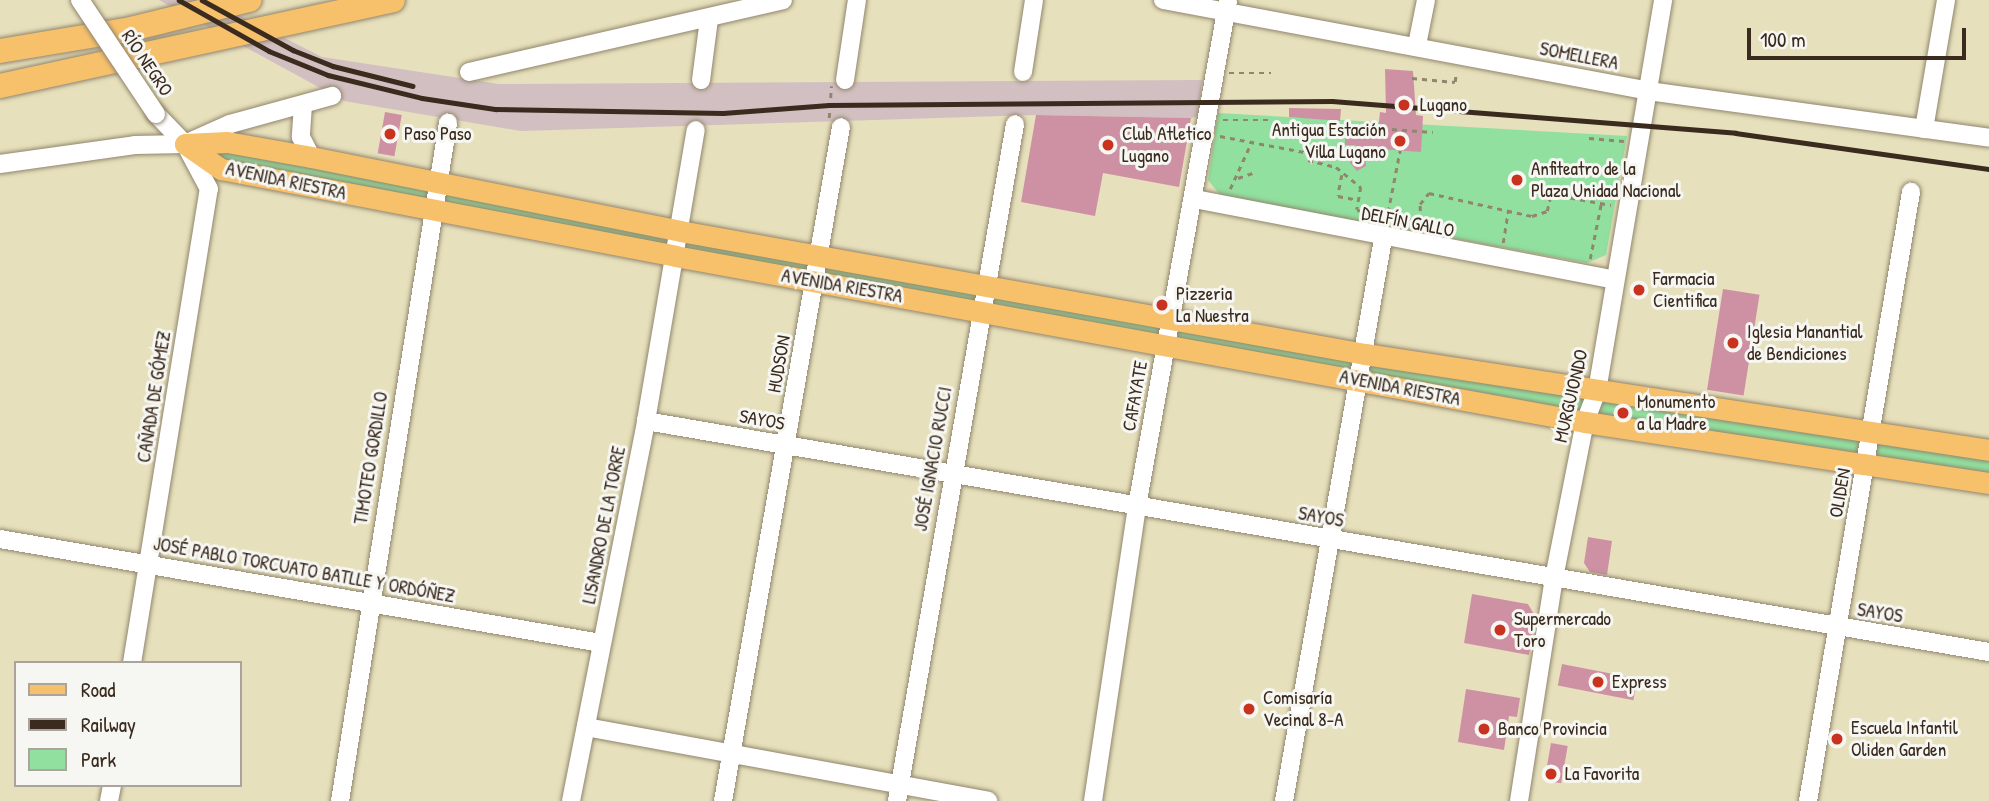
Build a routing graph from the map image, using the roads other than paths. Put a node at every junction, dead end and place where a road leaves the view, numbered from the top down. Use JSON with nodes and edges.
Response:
{"nodes":[{"id":1,"x":80,"y":0,"type":"edge"},
{"id":2,"x":249,"y":0,"type":"edge"},
{"id":3,"x":393,"y":0,"type":"edge"},
{"id":4,"x":783,"y":0,"type":"edge"},
{"id":5,"x":856,"y":0,"type":"edge"},
{"id":6,"x":1034,"y":0,"type":"edge"},
{"id":7,"x":1164,"y":0,"type":"edge"},
{"id":8,"x":1426,"y":0,"type":"edge"},
{"id":9,"x":1663,"y":0,"type":"edge"},
{"id":10,"x":1946,"y":0,"type":"edge"},
{"id":11,"x":1227,"y":7,"type":"edge"},
{"id":12,"x":709,"y":19,"type":"junction"},
{"id":13,"x":1417,"y":45,"type":"junction"},
{"id":14,"x":0,"y":51,"type":"edge"},
{"id":15,"x":469,"y":72,"type":"dead end"},
{"id":16,"x":1023,"y":72,"type":"dead end"},
{"id":17,"x":701,"y":80,"type":"dead end"},
{"id":18,"x":845,"y":80,"type":"road end"},
{"id":19,"x":0,"y":86,"type":"edge"},
{"id":20,"x":1648,"y":91,"type":"junction"},
{"id":21,"x":332,"y":96,"type":"dead end"},
{"id":22,"x":303,"y":106,"type":"junction"},
{"id":23,"x":449,"y":123,"type":"dead end"},
{"id":24,"x":1015,"y":124,"type":"dead end"},
{"id":25,"x":841,"y":127,"type":"road end"},
{"id":26,"x":1924,"y":129,"type":"junction"},
{"id":27,"x":696,"y":130,"type":"dead end"},
{"id":28,"x":1989,"y":138,"type":"edge"},
{"id":29,"x":185,"y":144,"type":"junction"},
{"id":30,"x":311,"y":157,"type":"junction"},
{"id":31,"x":0,"y":164,"type":"edge"},
{"id":32,"x":437,"y":181,"type":"junction"},
{"id":33,"x":1911,"y":192,"type":"dead end"},
{"id":34,"x":1195,"y":199,"type":"junction"},
{"id":35,"x":432,"y":210,"type":"junction"},
{"id":36,"x":680,"y":230,"type":"junction"},
{"id":37,"x":1383,"y":239,"type":"junction"},
{"id":38,"x":820,"y":254,"type":"junction"},
{"id":39,"x":676,"y":256,"type":"junction"},
{"id":40,"x":1614,"y":280,"type":"junction"},
{"id":41,"x":815,"y":281,"type":"junction"},
{"id":42,"x":984,"y":283,"type":"junction"},
{"id":43,"x":979,"y":310,"type":"junction"},
{"id":44,"x":1171,"y":318,"type":"junction"},
{"id":45,"x":1166,"y":343,"type":"junction"},
{"id":46,"x":1365,"y":354,"type":"junction"},
{"id":47,"x":1362,"y":380,"type":"junction"},
{"id":48,"x":1597,"y":391,"type":"junction"},
{"id":49,"x":646,"y":421,"type":"junction"},
{"id":50,"x":1585,"y":422,"type":"junction"},
{"id":51,"x":1871,"y":434,"type":"junction"},
{"id":52,"x":787,"y":446,"type":"junction"},
{"id":53,"x":1989,"y":450,"type":"edge"},
{"id":54,"x":1866,"y":464,"type":"junction"},
{"id":55,"x":951,"y":474,"type":"junction"},
{"id":56,"x":1989,"y":483,"type":"edge"},
{"id":57,"x":1137,"y":506,"type":"junction"},
{"id":58,"x":0,"y":538,"type":"edge"},
{"id":59,"x":1331,"y":540,"type":"junction"},
{"id":60,"x":148,"y":564,"type":"junction"},
{"id":61,"x":1554,"y":578,"type":"junction"},
{"id":62,"x":369,"y":603,"type":"junction"},
{"id":63,"x":1838,"y":628,"type":"junction"},
{"id":64,"x":601,"y":643,"type":"junction"},
{"id":65,"x":1989,"y":652,"type":"edge"},
{"id":66,"x":132,"y":661,"type":"edge"},
{"id":67,"x":586,"y":727,"type":"junction"},
{"id":68,"x":730,"y":755,"type":"junction"},
{"id":69,"x":899,"y":794,"type":"edge"},
{"id":70,"x":340,"y":801,"type":"edge"},
{"id":71,"x":571,"y":801,"type":"edge"},
{"id":72,"x":723,"y":801,"type":"edge"},
{"id":73,"x":988,"y":801,"type":"edge"},
{"id":74,"x":1093,"y":801,"type":"edge"},
{"id":75,"x":1284,"y":801,"type":"edge"},
{"id":76,"x":1518,"y":801,"type":"edge"},
{"id":77,"x":1808,"y":801,"type":"edge"}],
"edges":[{"from":1,"to":29,"type":"street","name":"RÍO NEGRO","bridge":true},
{"from":2,"to":14,"type":"highway"},
{"from":3,"to":19,"type":"highway"},
{"from":4,"to":12,"type":"street"},
{"from":5,"to":18,"type":"street"},
{"from":6,"to":16,"type":"street"},
{"from":7,"to":11,"type":"street","name":"SOMELLERA"},
{"from":8,"to":13,"type":"street"},
{"from":9,"to":20,"type":"street","name":"MURGUIONDO"},
{"from":10,"to":26,"type":"street"},
{"from":11,"to":13,"type":"street","name":"SOMELLERA"},
{"from":11,"to":34,"type":"street","name":"CAFAYATE"},
{"from":12,"to":15,"type":"street"},
{"from":12,"to":17,"type":"street"},
{"from":13,"to":20,"type":"street","name":"SOMELLERA"},
{"from":20,"to":26,"type":"street","name":"SOMELLERA"},
{"from":20,"to":40,"type":"street","name":"MURGUIONDO"},
{"from":21,"to":22,"type":"street"},
{"from":22,"to":29,"type":"street"},
{"from":22,"to":30,"type":"street"},
{"from":23,"to":32,"type":"street","name":"TIMOTEO GORDILLO"},
{"from":24,"to":42,"type":"street","name":"JOSÉ IGNACIO RUCCI"},
{"from":25,"to":38,"type":"street","name":"HUDSON"},
{"from":26,"to":28,"type":"street","name":"SOMELLERA"},
{"from":27,"to":36,"type":"street"},
{"from":29,"to":30,"type":"main road","name":"AVENIDA RIESTRA"},
{"from":29,"to":31,"type":"street"},
{"from":29,"to":35,"type":"main road","name":"AVENIDA RIESTRA"},
{"from":29,"to":60,"type":"street","name":"CAÑADA DE GÓMEZ"},
{"from":30,"to":32,"type":"main road","name":"AVENIDA RIESTRA"},
{"from":32,"to":35,"type":"street","name":"TIMOTEO GORDILLO"},
{"from":32,"to":36,"type":"main road","name":"AVENIDA RIESTRA"},
{"from":33,"to":51,"type":"street","name":"OLIDEN"},
{"from":34,"to":37,"type":"street","name":"DELFÍN GALLO"},
{"from":34,"to":44,"type":"street","name":"CAFAYATE"},
{"from":35,"to":39,"type":"main road","name":"AVENIDA RIESTRA"},
{"from":35,"to":62,"type":"street","name":"TIMOTEO GORDILLO"},
{"from":36,"to":38,"type":"main road","name":"AVENIDA RIESTRA"},
{"from":36,"to":39,"type":"street","name":"LISANDRO DE LA TORRE"},
{"from":37,"to":40,"type":"street","name":"DELFÍN GALLO"},
{"from":37,"to":46,"type":"street"},
{"from":38,"to":41,"type":"street","name":"HUDSON"},
{"from":38,"to":42,"type":"main road","name":"AVENIDA RIESTRA"},
{"from":39,"to":41,"type":"main road","name":"AVENIDA RIESTRA"},
{"from":39,"to":49,"type":"street","name":"LISANDRO DE LA TORRE"},
{"from":40,"to":48,"type":"street","name":"MURGUIONDO"},
{"from":41,"to":43,"type":"main road","name":"AVENIDA RIESTRA"},
{"from":41,"to":52,"type":"street","name":"HUDSON"},
{"from":42,"to":43,"type":"street","name":"JOSÉ IGNACIO RUCCI"},
{"from":42,"to":44,"type":"main road","name":"AVENIDA RIESTRA"},
{"from":43,"to":45,"type":"main road","name":"AVENIDA RIESTRA"},
{"from":43,"to":55,"type":"street","name":"JOSÉ IGNACIO RUCCI"},
{"from":44,"to":45,"type":"street","name":"CAFAYATE"},
{"from":44,"to":46,"type":"main road","name":"AVENIDA RIESTRA"},
{"from":45,"to":47,"type":"main road","name":"AVENIDA RIESTRA"},
{"from":45,"to":57,"type":"street","name":"CAFAYATE"},
{"from":46,"to":47,"type":"street"},
{"from":46,"to":48,"type":"main road","name":"AVENIDA RIESTRA"},
{"from":47,"to":50,"type":"main road","name":"AVENIDA RIESTRA"},
{"from":47,"to":59,"type":"street"},
{"from":48,"to":50,"type":"street","name":"MURGUIONDO"},
{"from":48,"to":51,"type":"main road","name":"AVENIDA RIESTRA"},
{"from":49,"to":52,"type":"street","name":"SAYOS"},
{"from":49,"to":64,"type":"street","name":"LISANDRO DE LA TORRE"},
{"from":50,"to":54,"type":"main road","name":"AVENIDA RIESTRA"},
{"from":50,"to":61,"type":"street","name":"MURGUIONDO"},
{"from":51,"to":53,"type":"main road","name":"AVENIDA RIESTRA"},
{"from":51,"to":54,"type":"street","name":"OLIDEN"},
{"from":52,"to":55,"type":"street","name":"SAYOS"},
{"from":52,"to":68,"type":"street","name":"HUDSON"},
{"from":54,"to":56,"type":"main road","name":"AVENIDA RIESTRA"},
{"from":54,"to":63,"type":"street","name":"OLIDEN"},
{"from":55,"to":57,"type":"street","name":"SAYOS"},
{"from":55,"to":69,"type":"street","name":"JOSÉ IGNACIO RUCCI"},
{"from":57,"to":59,"type":"street","name":"SAYOS"},
{"from":57,"to":74,"type":"street","name":"CAFAYATE"},
{"from":58,"to":60,"type":"street","name":"JOSÉ PABLO TORCUATO BATLLE Y ORDÓÑEZ"},
{"from":59,"to":61,"type":"street","name":"SAYOS"},
{"from":59,"to":75,"type":"street"},
{"from":60,"to":62,"type":"street","name":"JOSÉ PABLO TORCUATO BATLLE Y ORDÓÑEZ"},
{"from":60,"to":66,"type":"street","name":"CAÑADA DE GÓMEZ"},
{"from":61,"to":63,"type":"street","name":"SAYOS"},
{"from":61,"to":76,"type":"street","name":"MURGUIONDO"},
{"from":62,"to":64,"type":"street","name":"JOSÉ PABLO TORCUATO BATLLE Y ORDÓÑEZ"},
{"from":62,"to":70,"type":"street","name":"TIMOTEO GORDILLO"},
{"from":63,"to":65,"type":"street","name":"SAYOS"},
{"from":63,"to":77,"type":"street","name":"OLIDEN"},
{"from":64,"to":67,"type":"street","name":"LISANDRO DE LA TORRE"},
{"from":67,"to":68,"type":"street"},
{"from":67,"to":71,"type":"street","name":"LISANDRO DE LA TORRE"},
{"from":68,"to":69,"type":"street"},
{"from":68,"to":72,"type":"street","name":"HUDSON"},
{"from":69,"to":73,"type":"street"}]}
